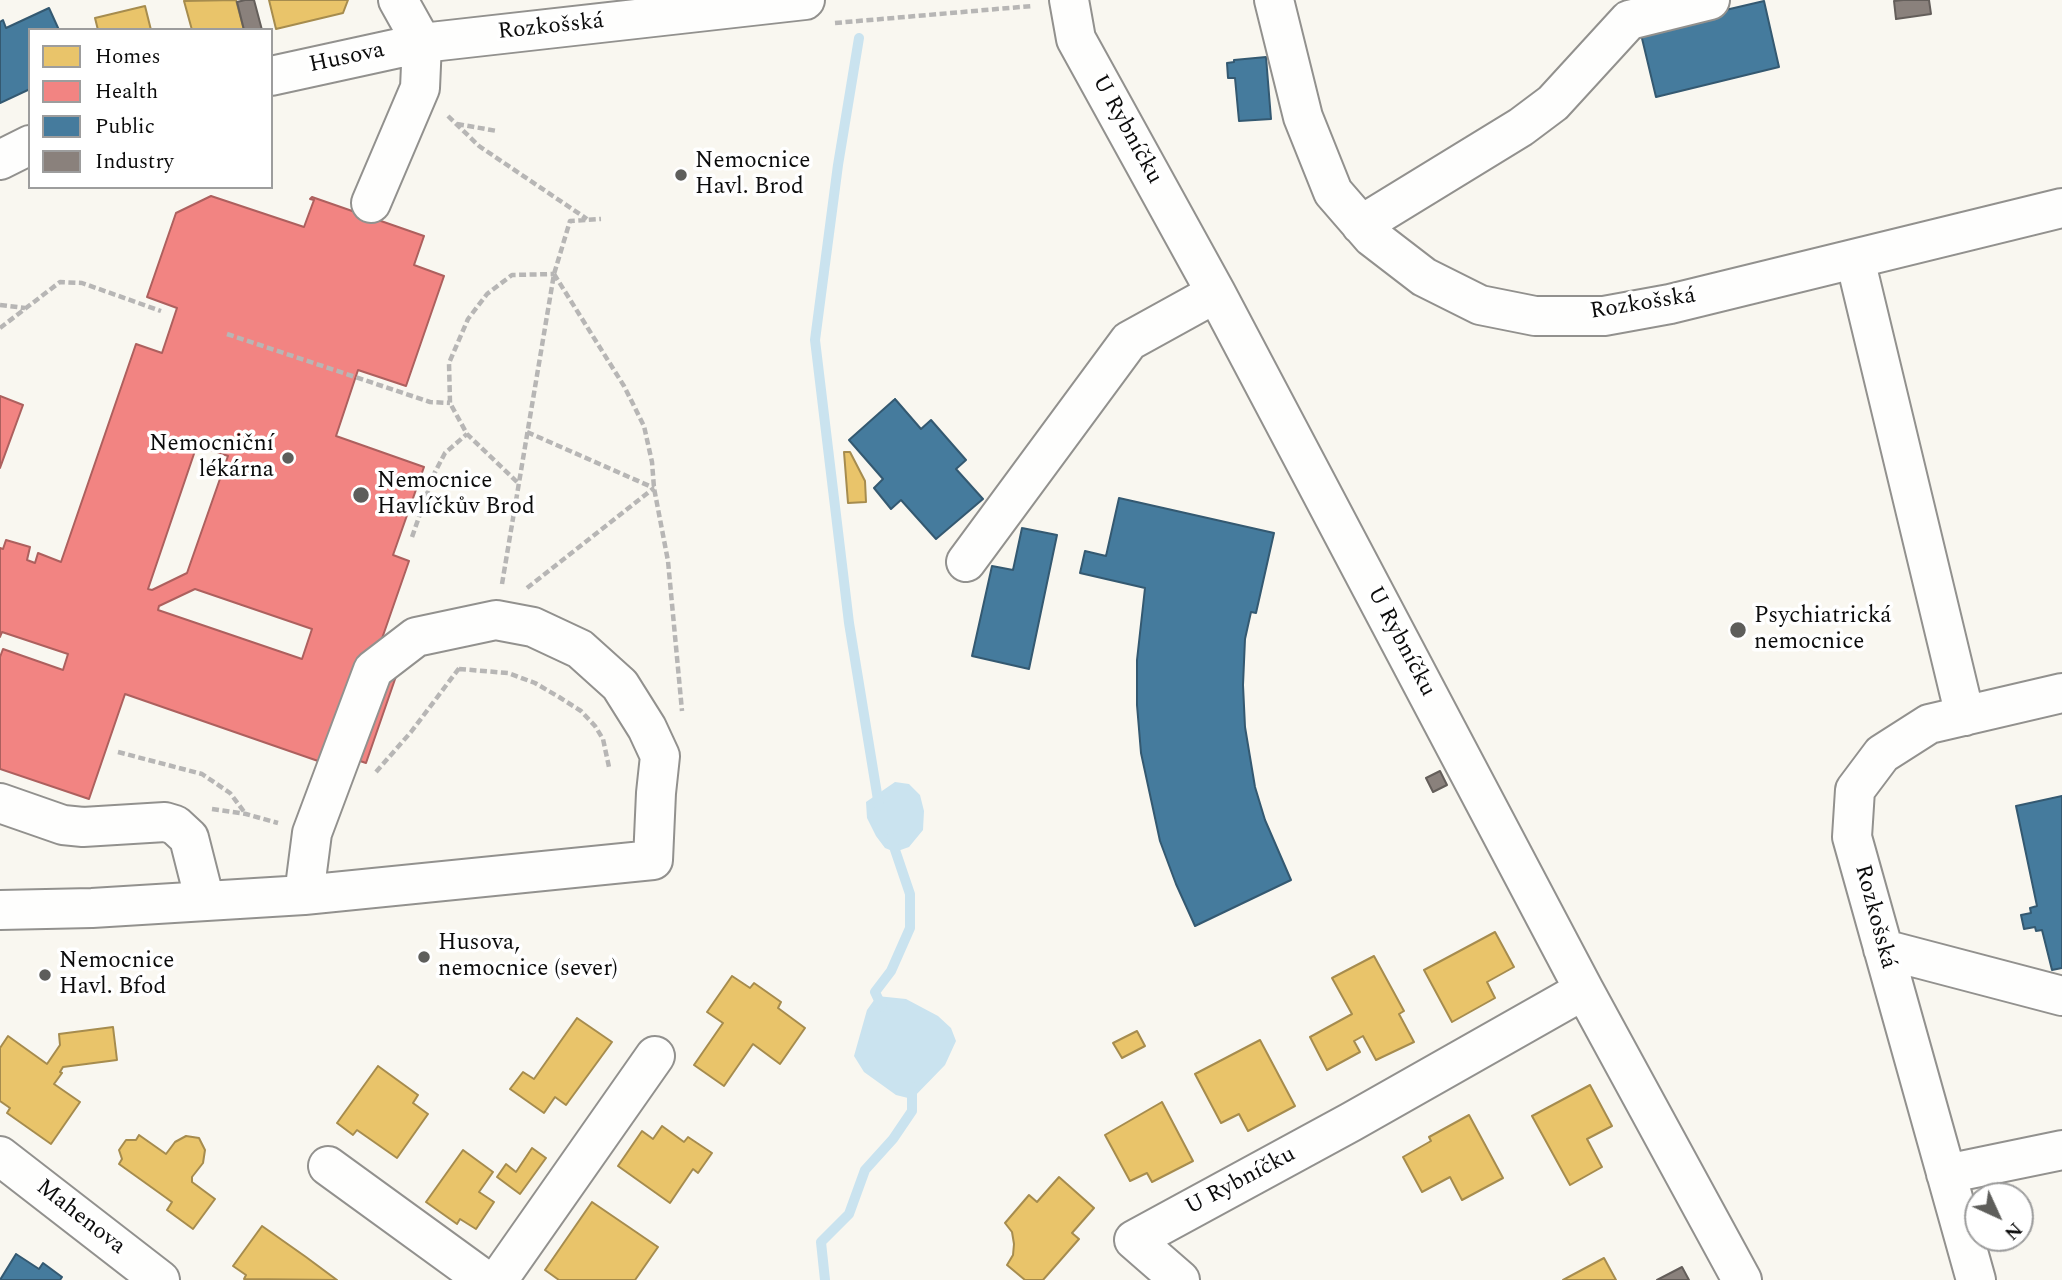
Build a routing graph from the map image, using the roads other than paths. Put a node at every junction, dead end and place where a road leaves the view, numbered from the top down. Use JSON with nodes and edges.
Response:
{"nodes":[{"id":1,"x":398,"y":0,"type":"edge"},
{"id":2,"x":805,"y":0,"type":"edge"},
{"id":3,"x":1274,"y":0,"type":"edge"},
{"id":4,"x":1710,"y":0,"type":"edge"},
{"id":5,"x":1070,"y":1,"type":"edge"},
{"id":6,"x":422,"y":43,"type":"junction"},
{"id":7,"x":273,"y":76,"type":"edge"},
{"id":8,"x":28,"y":146,"type":"edge"},
{"id":9,"x":0,"y":160,"type":"edge"},
{"id":10,"x":371,"y":203,"type":"dead end"},
{"id":11,"x":2062,"y":208,"type":"edge"},
{"id":12,"x":1362,"y":225,"type":"junction"},
{"id":13,"x":1855,"y":259,"type":"junction"},
{"id":14,"x":1216,"y":293,"type":"junction"},
{"id":15,"x":965,"y":562,"type":"dead end"},
{"id":16,"x":2062,"y":693,"type":"edge"},
{"id":17,"x":1965,"y":716,"type":"junction"},
{"id":18,"x":0,"y":803,"type":"edge"},
{"id":19,"x":304,"y":895,"type":"junction"},
{"id":20,"x":205,"y":901,"type":"junction"},
{"id":21,"x":0,"y":910,"type":"edge"},
{"id":22,"x":1883,"y":949,"type":"junction"},
{"id":23,"x":1584,"y":990,"type":"junction"},
{"id":24,"x":2062,"y":996,"type":"edge"},
{"id":25,"x":654,"y":1056,"type":"dead end"},
{"id":26,"x":2062,"y":1150,"type":"edge"},
{"id":27,"x":0,"y":1156,"type":"edge"},
{"id":28,"x":328,"y":1166,"type":"dead end"},
{"id":29,"x":1946,"y":1174,"type":"junction"},
{"id":30,"x":160,"y":1280,"type":"edge"},
{"id":31,"x":485,"y":1280,"type":"edge"},
{"id":32,"x":498,"y":1280,"type":"edge"},
{"id":33,"x":1180,"y":1280,"type":"edge"},
{"id":34,"x":1742,"y":1280,"type":"edge"},
{"id":35,"x":1976,"y":1280,"type":"edge"}],
"edges":[{"from":1,"to":6,"type":"street"},
{"from":2,"to":6,"type":"street","name":"Rozkošská"},
{"from":3,"to":12,"type":"street","name":"Rozkošská"},
{"from":4,"to":12,"type":"street"},
{"from":5,"to":14,"type":"street","name":"U Rybníčku"},
{"from":6,"to":7,"type":"street","name":"Husova"},
{"from":6,"to":10,"type":"street"},
{"from":8,"to":9,"type":"street"},
{"from":11,"to":13,"type":"street","name":"Rozkošská"},
{"from":12,"to":13,"type":"street","name":"Rozkošská"},
{"from":13,"to":17,"type":"street"},
{"from":14,"to":15,"type":"street"},
{"from":14,"to":23,"type":"street","name":"U Rybníčku"},
{"from":16,"to":17,"type":"street","name":"Rozkošská"},
{"from":17,"to":22,"type":"street","name":"Rozkošská"},
{"from":18,"to":20,"type":"street"},
{"from":19,"to":19,"type":"street"},
{"from":19,"to":20,"type":"street"},
{"from":20,"to":21,"type":"street"},
{"from":22,"to":24,"type":"street"},
{"from":22,"to":29,"type":"street","name":"Rozkošská"},
{"from":23,"to":33,"type":"street","name":"U Rybníčku"},
{"from":23,"to":34,"type":"street","name":"U Rybníčku"},
{"from":25,"to":32,"type":"street"},
{"from":26,"to":29,"type":"street"},
{"from":27,"to":30,"type":"street","name":"Mahenova"},
{"from":28,"to":31,"type":"street"},
{"from":29,"to":35,"type":"street","name":"Rozkošská"}]}
